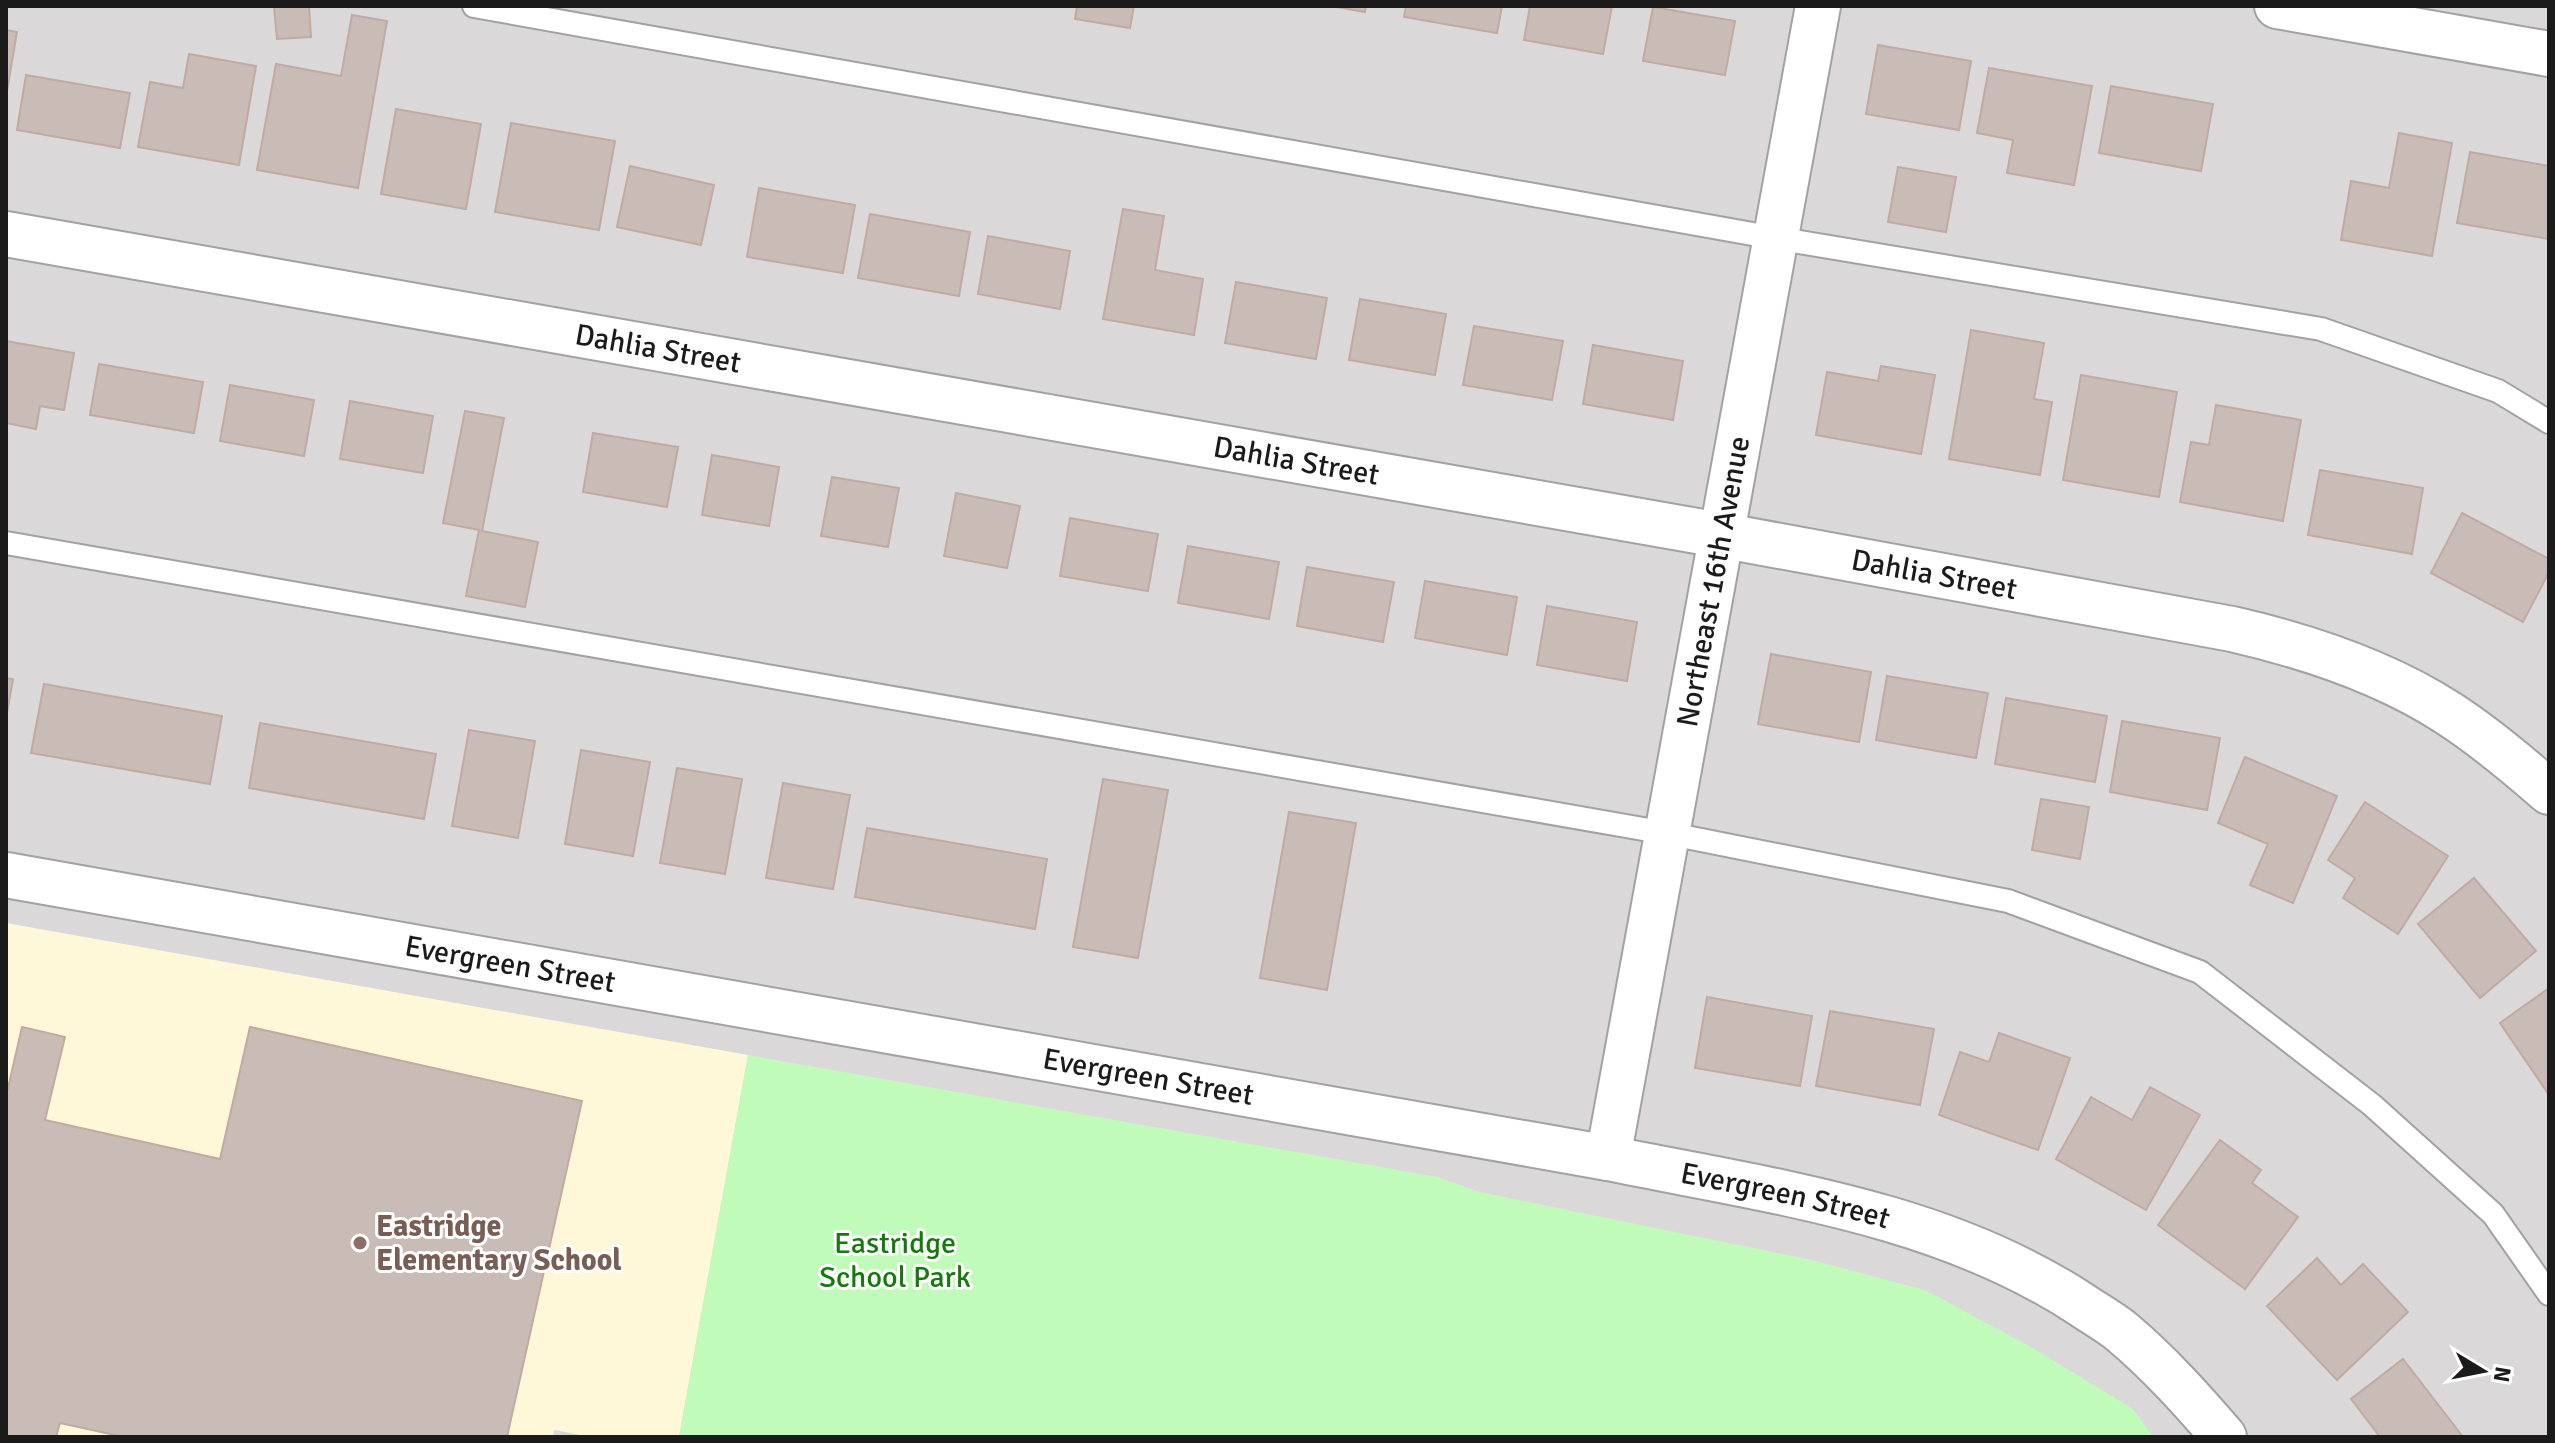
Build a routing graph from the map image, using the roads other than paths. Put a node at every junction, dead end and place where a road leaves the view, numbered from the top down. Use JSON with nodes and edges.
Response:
{"nodes":[{"id":1,"x":474,"y":6,"type":"edge"},
{"id":2,"x":1818,"y":6,"type":"edge"},
{"id":3,"x":2277,"y":6,"type":"edge"},
{"id":4,"x":2549,"y":54,"type":"edge"},
{"id":5,"x":6,"y":234,"type":"edge"},
{"id":6,"x":1775,"y":238,"type":"junction"},
{"id":7,"x":2549,"y":422,"type":"edge"},
{"id":8,"x":1720,"y":535,"type":"junction"},
{"id":9,"x":6,"y":543,"type":"edge"},
{"id":10,"x":2549,"y":792,"type":"edge"},
{"id":11,"x":1666,"y":833,"type":"junction"},
{"id":12,"x":6,"y":875,"type":"edge"},
{"id":13,"x":1608,"y":1158,"type":"junction"},
{"id":14,"x":2549,"y":1294,"type":"edge"},
{"id":15,"x":2224,"y":1437,"type":"edge"}],
"edges":[{"from":1,"to":6,"type":"lane"},
{"from":2,"to":6,"type":"street","name":"Northeast 16th Avenue"},
{"from":3,"to":4,"type":"street"},
{"from":5,"to":8,"type":"street","name":"Dahlia Street"},
{"from":6,"to":7,"type":"lane"},
{"from":6,"to":8,"type":"street","name":"Northeast 16th Avenue"},
{"from":8,"to":10,"type":"street","name":"Dahlia Street"},
{"from":8,"to":11,"type":"street","name":"Northeast 16th Avenue"},
{"from":9,"to":11,"type":"lane"},
{"from":11,"to":13,"type":"street","name":"Northeast 16th Avenue"},
{"from":11,"to":14,"type":"lane"},
{"from":12,"to":13,"type":"street","name":"Evergreen Street"},
{"from":13,"to":15,"type":"street","name":"Evergreen Street"}]}
